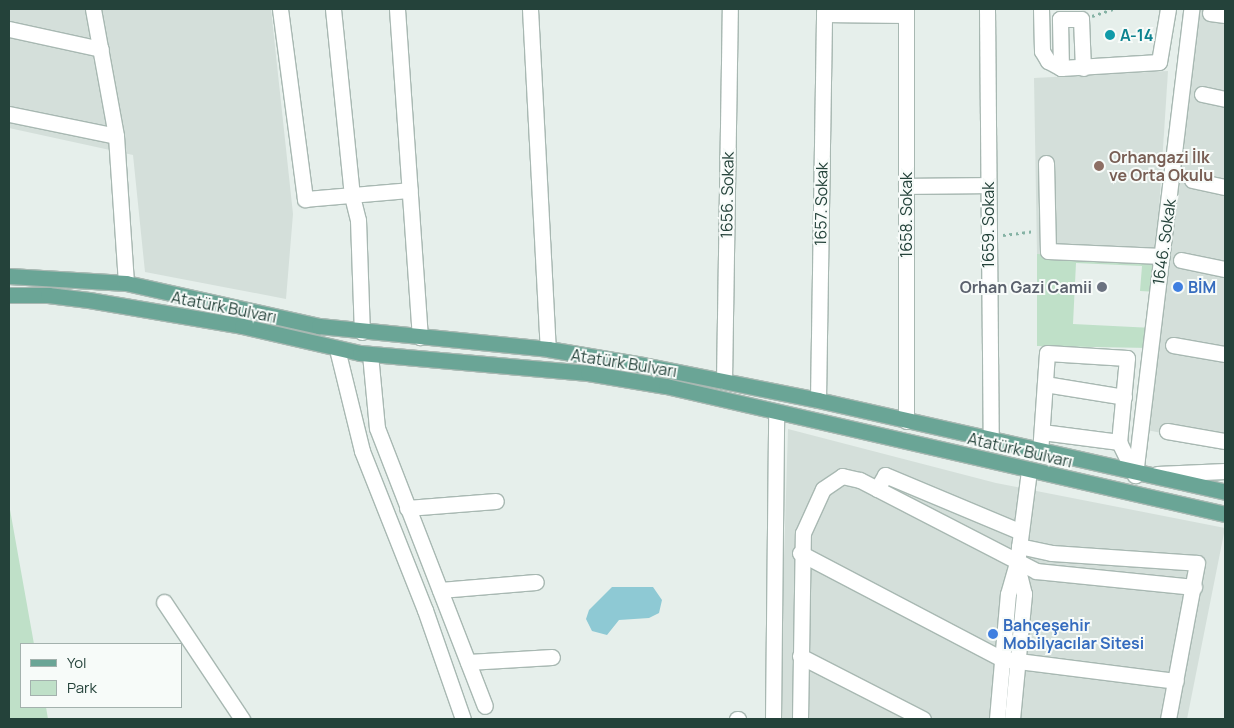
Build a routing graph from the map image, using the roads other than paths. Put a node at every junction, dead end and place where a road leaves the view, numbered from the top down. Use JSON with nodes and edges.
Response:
{"nodes":[{"id":1,"x":93,"y":9,"type":"edge"},
{"id":2,"x":280,"y":9,"type":"edge"},
{"id":3,"x":333,"y":9,"type":"edge"},
{"id":4,"x":397,"y":9,"type":"edge"},
{"id":5,"x":530,"y":9,"type":"edge"},
{"id":6,"x":730,"y":9,"type":"edge"},
{"id":7,"x":987,"y":9,"type":"edge"},
{"id":8,"x":1168,"y":9,"type":"edge"},
{"id":9,"x":1191,"y":9,"type":"edge"},
{"id":10,"x":824,"y":11,"type":"edge"},
{"id":11,"x":906,"y":12,"type":"edge"},
{"id":12,"x":1210,"y":13,"type":"dead end"},
{"id":13,"x":1041,"y":14,"type":"edge"},
{"id":14,"x":1225,"y":15,"type":"edge"},
{"id":15,"x":1060,"y":19,"type":"junction"},
{"id":16,"x":9,"y":29,"type":"edge"},
{"id":17,"x":102,"y":49,"type":"junction"},
{"id":18,"x":1060,"y":68,"type":"junction"},
{"id":19,"x":1083,"y":68,"type":"junction"},
{"id":20,"x":1202,"y":94,"type":"dead end"},
{"id":21,"x":1225,"y":99,"type":"edge"},
{"id":22,"x":9,"y":114,"type":"edge"},
{"id":23,"x":116,"y":136,"type":"junction"},
{"id":24,"x":1046,"y":163,"type":"dead end"},
{"id":25,"x":1192,"y":180,"type":"dead end"},
{"id":26,"x":988,"y":185,"type":"junction"},
{"id":27,"x":906,"y":186,"type":"junction"},
{"id":28,"x":1225,"y":187,"type":"edge"},
{"id":29,"x":410,"y":190,"type":"junction"},
{"id":30,"x":352,"y":196,"type":"junction"},
{"id":31,"x":1162,"y":256,"type":"junction"},
{"id":32,"x":1181,"y":260,"type":"dead end"},
{"id":33,"x":1225,"y":269,"type":"edge"},
{"id":34,"x":9,"y":276,"type":"edge"},
{"id":35,"x":126,"y":283,"type":"junction"},
{"id":36,"x":9,"y":295,"type":"edge"},
{"id":37,"x":122,"y":306,"type":"junction"},
{"id":38,"x":362,"y":332,"type":"junction"},
{"id":39,"x":420,"y":337,"type":"junction"},
{"id":40,"x":1173,"y":345,"type":"dead end"},
{"id":41,"x":337,"y":349,"type":"junction"},
{"id":42,"x":548,"y":349,"type":"junction"},
{"id":43,"x":365,"y":353,"type":"junction"},
{"id":44,"x":1225,"y":354,"type":"edge"},
{"id":45,"x":724,"y":381,"type":"junction"},
{"id":46,"x":1045,"y":384,"type":"junction"},
{"id":47,"x":1124,"y":397,"type":"junction"},
{"id":48,"x":818,"y":400,"type":"junction"},
{"id":49,"x":776,"y":413,"type":"junction"},
{"id":50,"x":906,"y":421,"type":"junction"},
{"id":51,"x":1167,"y":431,"type":"dead end"},
{"id":52,"x":1042,"y":432,"type":"junction"},
{"id":53,"x":1225,"y":441,"type":"edge"},
{"id":54,"x":991,"y":442,"type":"junction"},
{"id":55,"x":1119,"y":442,"type":"junction"},
{"id":56,"x":1040,"y":453,"type":"junction"},
{"id":57,"x":1029,"y":470,"type":"junction"},
{"id":58,"x":1225,"y":472,"type":"edge"},
{"id":59,"x":1135,"y":475,"type":"junction"},
{"id":60,"x":878,"y":489,"type":"junction"},
{"id":61,"x":1225,"y":492,"type":"edge"},
{"id":62,"x":496,"y":501,"type":"dead end"},
{"id":63,"x":408,"y":508,"type":"junction"},
{"id":64,"x":1225,"y":514,"type":"edge"},
{"id":65,"x":1020,"y":539,"type":"junction"},
{"id":66,"x":800,"y":553,"type":"junction"},
{"id":67,"x":1017,"y":563,"type":"junction"},
{"id":68,"x":536,"y":582,"type":"dead end"},
{"id":69,"x":1194,"y":587,"type":"junction"},
{"id":70,"x":440,"y":590,"type":"junction"},
{"id":71,"x":164,"y":602,"type":"dead end"},
{"id":72,"x":800,"y":656,"type":"junction"},
{"id":73,"x":552,"y":657,"type":"dead end"},
{"id":74,"x":1002,"y":659,"type":"junction"},
{"id":75,"x":468,"y":662,"type":"junction"},
{"id":76,"x":1018,"y":663,"type":"junction"},
{"id":77,"x":1176,"y":681,"type":"junction"},
{"id":78,"x":485,"y":706,"type":"dead end"},
{"id":79,"x":242,"y":719,"type":"edge"},
{"id":80,"x":463,"y":719,"type":"edge"},
{"id":81,"x":773,"y":719,"type":"edge"},
{"id":82,"x":800,"y":719,"type":"edge"},
{"id":83,"x":922,"y":719,"type":"edge"},
{"id":84,"x":997,"y":719,"type":"edge"},
{"id":85,"x":1012,"y":719,"type":"edge"},
{"id":86,"x":1168,"y":719,"type":"edge"}],
"edges":[{"from":1,"to":17,"type":"street"},
{"from":2,"to":30,"type":"street"},
{"from":3,"to":30,"type":"street"},
{"from":4,"to":29,"type":"street"},
{"from":5,"to":42,"type":"street"},
{"from":6,"to":45,"type":"street","name":"1656. Sokak"},
{"from":7,"to":26,"type":"street","name":"1659. Sokak"},
{"from":8,"to":19,"type":"street"},
{"from":9,"to":31,"type":"street","name":"1646. Sokak"},
{"from":10,"to":11,"type":"street"},
{"from":10,"to":48,"type":"street","name":"1657. Sokak"},
{"from":11,"to":27,"type":"street","name":"1658. Sokak"},
{"from":12,"to":14,"type":"street"},
{"from":13,"to":15,"type":"street"},
{"from":13,"to":18,"type":"street"},
{"from":15,"to":18,"type":"street"},
{"from":15,"to":19,"type":"street"},
{"from":16,"to":17,"type":"street"},
{"from":17,"to":23,"type":"street"},
{"from":18,"to":19,"type":"street"},
{"from":20,"to":21,"type":"street"},
{"from":22,"to":23,"type":"street"},
{"from":23,"to":35,"type":"street"},
{"from":24,"to":31,"type":"street"},
{"from":25,"to":28,"type":"street"},
{"from":26,"to":27,"type":"street"},
{"from":26,"to":54,"type":"street","name":"1659. Sokak"},
{"from":27,"to":50,"type":"street","name":"1658. Sokak"},
{"from":29,"to":30,"type":"street"},
{"from":29,"to":39,"type":"street"},
{"from":30,"to":38,"type":"street"},
{"from":31,"to":59,"type":"street","name":"1646. Sokak"},
{"from":32,"to":33,"type":"street"},
{"from":34,"to":35,"type":"main road","name":"Atatürk Bulvarı"},
{"from":35,"to":37,"type":"main road"},
{"from":35,"to":38,"type":"main road","name":"Atatürk Bulvarı"},
{"from":36,"to":37,"type":"main road","name":"Atatürk Bulvarı"},
{"from":37,"to":41,"type":"main road","name":"Atatürk Bulvarı"},
{"from":38,"to":39,"type":"main road","name":"Atatürk Bulvarı"},
{"from":38,"to":43,"type":"main road"},
{"from":39,"to":42,"type":"main road","name":"Atatürk Bulvarı"},
{"from":40,"to":44,"type":"street"},
{"from":41,"to":43,"type":"main road","name":"Atatürk Bulvarı"},
{"from":41,"to":80,"type":"street"},
{"from":42,"to":45,"type":"main road","name":"Atatürk Bulvarı"},
{"from":43,"to":49,"type":"main road","name":"Atatürk Bulvarı"},
{"from":43,"to":63,"type":"street"},
{"from":45,"to":48,"type":"main road","name":"Atatürk Bulvarı"},
{"from":46,"to":47,"type":"street"},
{"from":46,"to":47,"type":"street"},
{"from":46,"to":52,"type":"street"},
{"from":47,"to":55,"type":"street"},
{"from":48,"to":50,"type":"main road","name":"Atatürk Bulvarı"},
{"from":49,"to":57,"type":"main road","name":"Atatürk Bulvarı"},
{"from":49,"to":81,"type":"street"},
{"from":50,"to":54,"type":"main road","name":"Atatürk Bulvarı"},
{"from":51,"to":53,"type":"street"},
{"from":52,"to":55,"type":"street"},
{"from":52,"to":56,"type":"street"},
{"from":54,"to":56,"type":"main road","name":"Atatürk Bulvarı"},
{"from":55,"to":59,"type":"street"},
{"from":56,"to":59,"type":"main road","name":"Atatürk Bulvarı"},
{"from":57,"to":64,"type":"main road","name":"Atatürk Bulvarı"},
{"from":57,"to":65,"type":"street"},
{"from":58,"to":59,"type":"street"},
{"from":59,"to":61,"type":"main road","name":"Atatürk Bulvarı"},
{"from":60,"to":65,"type":"street"},
{"from":60,"to":66,"type":"street"},
{"from":60,"to":67,"type":"street"},
{"from":62,"to":63,"type":"street"},
{"from":63,"to":70,"type":"street"},
{"from":65,"to":67,"type":"street"},
{"from":65,"to":69,"type":"street"},
{"from":66,"to":72,"type":"street"},
{"from":66,"to":74,"type":"street"},
{"from":67,"to":69,"type":"street"},
{"from":67,"to":74,"type":"street"},
{"from":67,"to":76,"type":"street"},
{"from":68,"to":70,"type":"street"},
{"from":69,"to":77,"type":"street"},
{"from":70,"to":75,"type":"street"},
{"from":71,"to":79,"type":"street"},
{"from":72,"to":82,"type":"street"},
{"from":72,"to":83,"type":"street"},
{"from":73,"to":75,"type":"street"},
{"from":74,"to":76,"type":"street"},
{"from":74,"to":84,"type":"street"},
{"from":75,"to":78,"type":"street"},
{"from":76,"to":77,"type":"street"},
{"from":76,"to":85,"type":"street"},
{"from":77,"to":86,"type":"street"}]}
